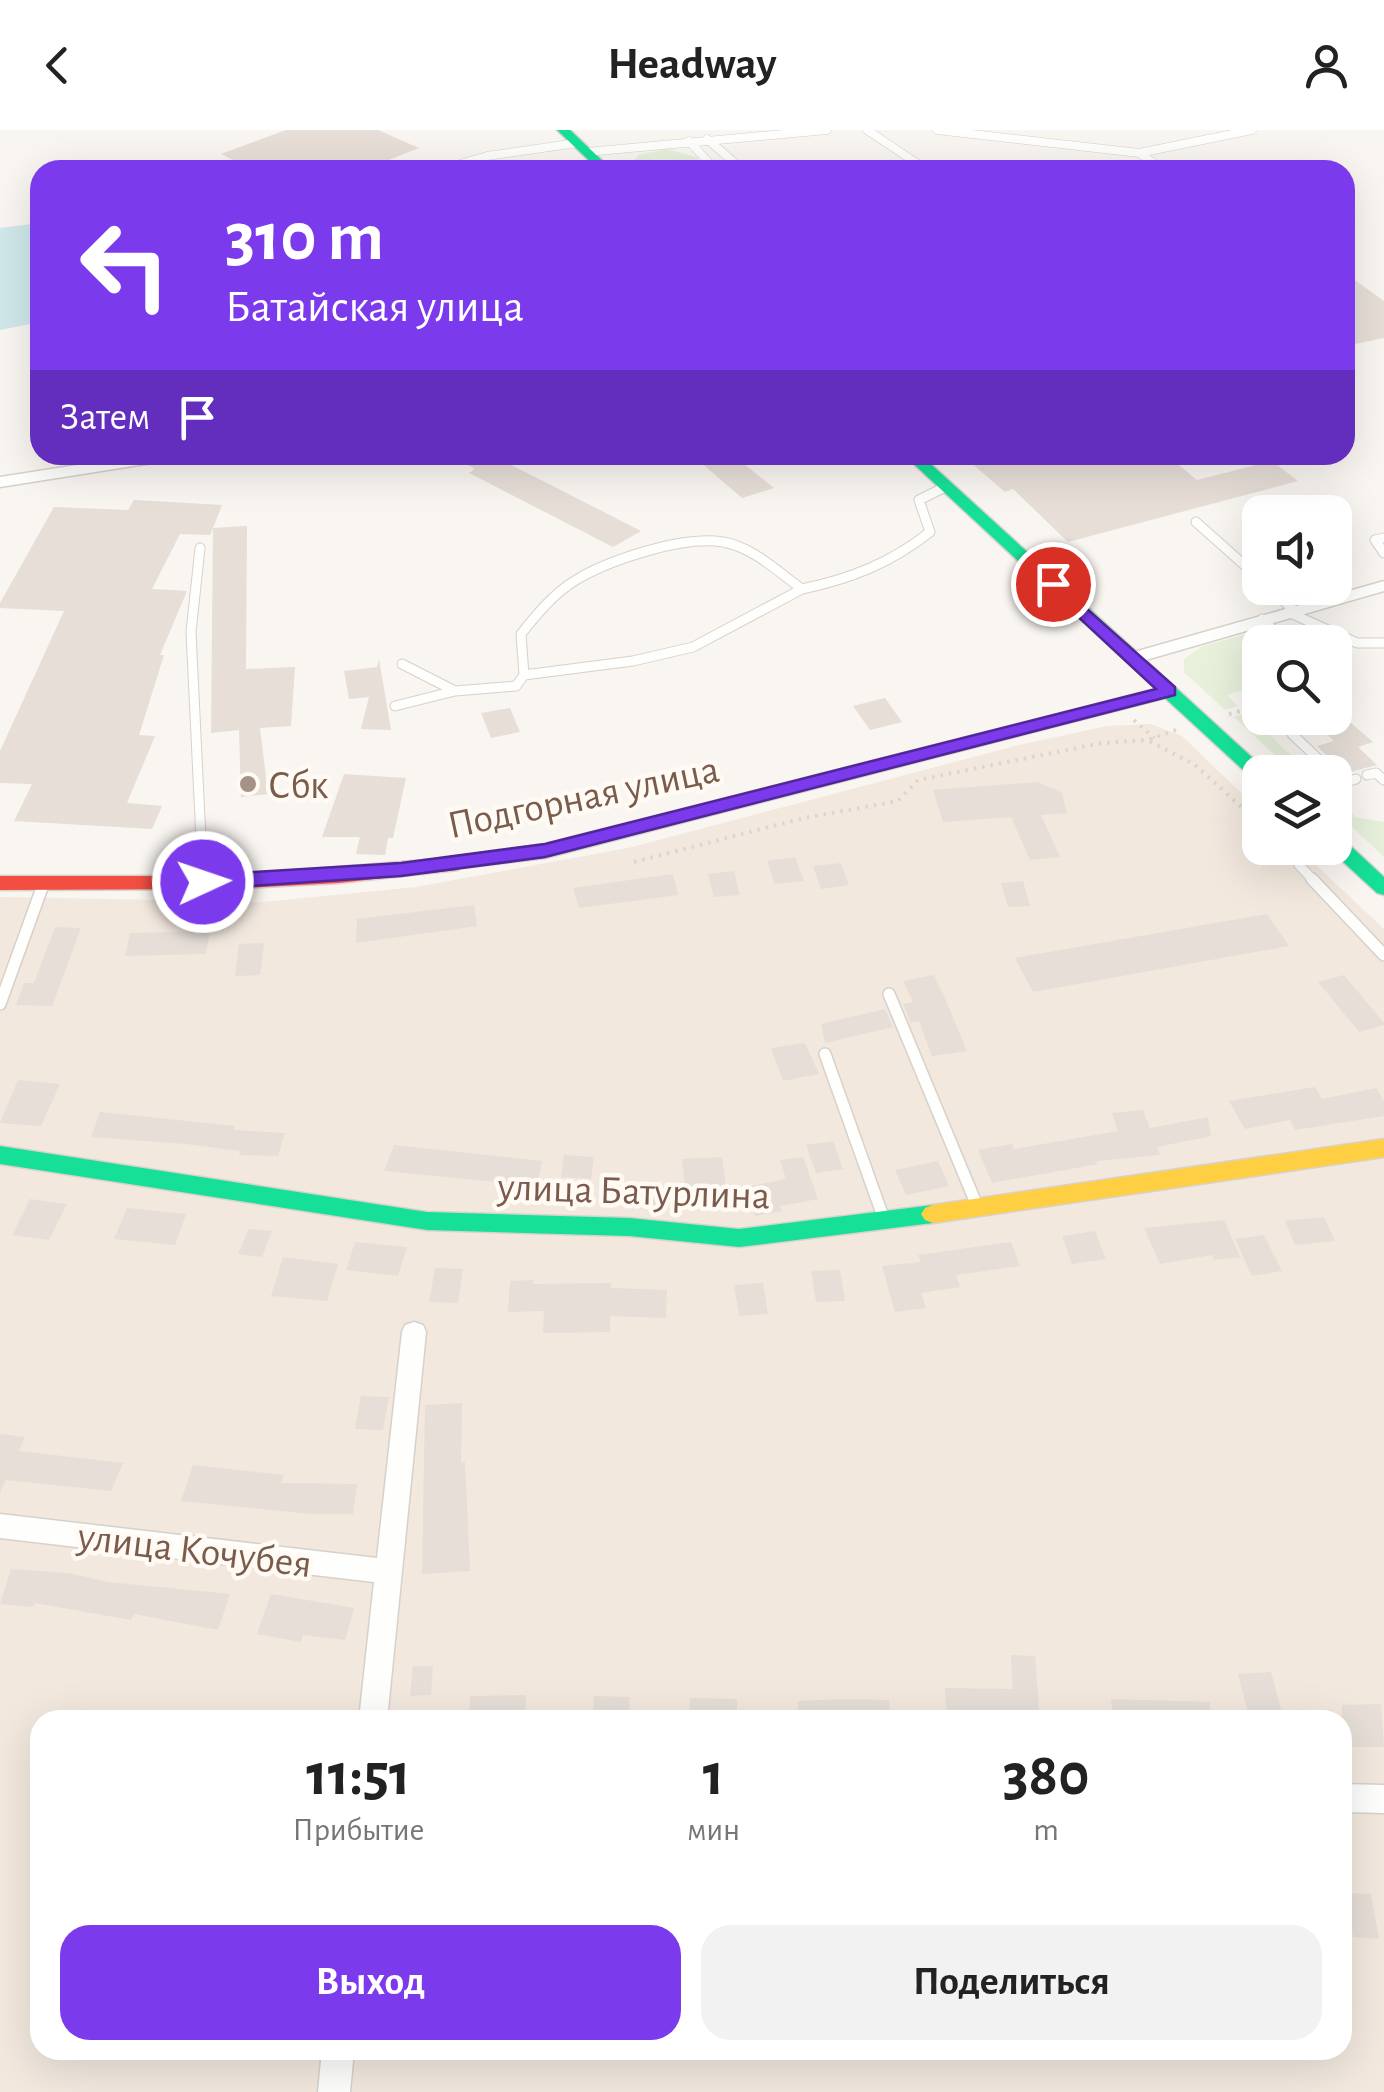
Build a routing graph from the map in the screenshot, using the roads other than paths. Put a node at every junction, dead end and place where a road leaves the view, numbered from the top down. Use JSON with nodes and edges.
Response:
{"nodes":[{"id":1,"x":827,"y":130,"type":"edge"},
{"id":2,"x":867,"y":130,"type":"edge"},
{"id":3,"x":937,"y":130,"type":"edge"},
{"id":4,"x":1252,"y":130,"type":"edge"},
{"id":5,"x":707,"y":140,"type":"junction"},
{"id":6,"x":689,"y":141,"type":"junction"},
{"id":7,"x":576,"y":142,"type":"edge"},
{"id":8,"x":1139,"y":153,"type":"junction"},
{"id":9,"x":474,"y":160,"type":"edge"},
{"id":10,"x":595,"y":160,"type":"edge"},
{"id":11,"x":706,"y":160,"type":"edge"},
{"id":12,"x":727,"y":160,"type":"edge"},
{"id":13,"x":911,"y":160,"type":"edge"},
{"id":14,"x":1149,"y":160,"type":"edge"},
{"id":15,"x":108,"y":465,"type":"edge"},
{"id":16,"x":923,"y":465,"type":"edge"},
{"id":17,"x":0,"y":482,"type":"edge"},
{"id":18,"x":947,"y":486,"type":"junction"},
{"id":19,"x":1196,"y":522,"type":"dead end"},
{"id":20,"x":1384,"y":538,"type":"edge"},
{"id":21,"x":200,"y":548,"type":"dead end"},
{"id":22,"x":1384,"y":553,"type":"edge"},
{"id":23,"x":1242,"y":564,"type":"edge"},
{"id":24,"x":1384,"y":586,"type":"edge"},
{"id":25,"x":802,"y":589,"type":"junction"},
{"id":26,"x":1285,"y":605,"type":"edge"},
{"id":27,"x":1291,"y":612,"type":"junction"},
{"id":28,"x":1262,"y":620,"type":"junction"},
{"id":29,"x":1267,"y":625,"type":"edge"},
{"id":30,"x":1384,"y":643,"type":"edge"},
{"id":31,"x":1132,"y":658,"type":"junction"},
{"id":32,"x":402,"y":664,"type":"dead end"},
{"id":33,"x":524,"y":676,"type":"junction"},
{"id":34,"x":454,"y":691,"type":"junction"},
{"id":35,"x":1169,"y":691,"type":"junction"},
{"id":36,"x":395,"y":706,"type":"dead end"},
{"id":37,"x":1293,"y":735,"type":"edge"},
{"id":38,"x":1314,"y":755,"type":"edge"},
{"id":39,"x":1242,"y":758,"type":"edge"},
{"id":40,"x":1352,"y":780,"type":"edge"},
{"id":41,"x":1384,"y":780,"type":"edge"},
{"id":42,"x":1352,"y":859,"type":"edge"},
{"id":43,"x":1299,"y":865,"type":"dead end"},
{"id":44,"x":203,"y":882,"type":"junction"},
{"id":45,"x":0,"y":883,"type":"edge"},
{"id":46,"x":44,"y":885,"type":"junction"},
{"id":47,"x":1384,"y":888,"type":"edge"},
{"id":48,"x":1384,"y":955,"type":"edge"},
{"id":49,"x":889,"y":994,"type":"dead end"},
{"id":50,"x":0,"y":1004,"type":"edge"},
{"id":51,"x":825,"y":1054,"type":"dead end"},
{"id":52,"x":1384,"y":1148,"type":"edge"},
{"id":53,"x":0,"y":1154,"type":"edge"},
{"id":54,"x":978,"y":1208,"type":"junction"},
{"id":55,"x":885,"y":1222,"type":"junction"},
{"id":56,"x":414,"y":1332,"type":"dead end"},
{"id":57,"x":0,"y":1526,"type":"edge"},
{"id":58,"x":389,"y":1572,"type":"junction"},
{"id":59,"x":375,"y":1710,"type":"edge"},
{"id":60,"x":1352,"y":1798,"type":"edge"},
{"id":61,"x":1384,"y":1799,"type":"edge"},
{"id":62,"x":337,"y":2060,"type":"edge"},
{"id":63,"x":334,"y":2092,"type":"edge"}],
"edges":[{"from":1,"to":5,"type":"lane"},
{"from":2,"to":13,"type":"lane"},
{"from":3,"to":8,"type":"lane"},
{"from":4,"to":8,"type":"lane"},
{"from":5,"to":6,"type":"lane"},
{"from":5,"to":12,"type":"lane"},
{"from":6,"to":7,"type":"lane"},
{"from":6,"to":11,"type":"lane"},
{"from":7,"to":9,"type":"lane"},
{"from":7,"to":10,"type":"main road"},
{"from":8,"to":14,"type":"lane"},
{"from":15,"to":17,"type":"street"},
{"from":16,"to":18,"type":"main road"},
{"from":18,"to":25,"type":"lane"},
{"from":18,"to":31,"type":"main road"},
{"from":19,"to":23,"type":"lane"},
{"from":20,"to":22,"type":"lane"},
{"from":21,"to":44,"type":"lane"},
{"from":24,"to":27,"type":"street"},
{"from":25,"to":33,"type":"lane"},
{"from":25,"to":33,"type":"lane"},
{"from":26,"to":27,"type":"lane"},
{"from":27,"to":28,"type":"street"},
{"from":27,"to":30,"type":"lane"},
{"from":28,"to":29,"type":"lane"},
{"from":28,"to":31,"type":"street"},
{"from":31,"to":35,"type":"main road"},
{"from":32,"to":34,"type":"lane"},
{"from":33,"to":34,"type":"lane"},
{"from":34,"to":36,"type":"lane"},
{"from":35,"to":39,"type":"main road"},
{"from":35,"to":44,"type":"main road","name":"Подгорная улица"},
{"from":37,"to":38,"type":"lane"},
{"from":40,"to":41,"type":"lane"},
{"from":42,"to":47,"type":"main road"},
{"from":43,"to":48,"type":"lane"},
{"from":44,"to":46,"type":"main road","name":"Подгорная улица"},
{"from":45,"to":46,"type":"main road","name":"Подгорная улица"},
{"from":46,"to":50,"type":"lane"},
{"from":49,"to":54,"type":"lane"},
{"from":51,"to":55,"type":"lane"},
{"from":52,"to":54,"type":"main road","name":"улица Батурлина"},
{"from":53,"to":55,"type":"main road","name":"улица Батурлина"},
{"from":54,"to":55,"type":"main road","name":"улица Батурлина"},
{"from":56,"to":58,"type":"street"},
{"from":57,"to":58,"type":"street","name":"улица Кочубея"},
{"from":58,"to":59,"type":"street"},
{"from":60,"to":61,"type":"street"},
{"from":62,"to":63,"type":"street"}]}
